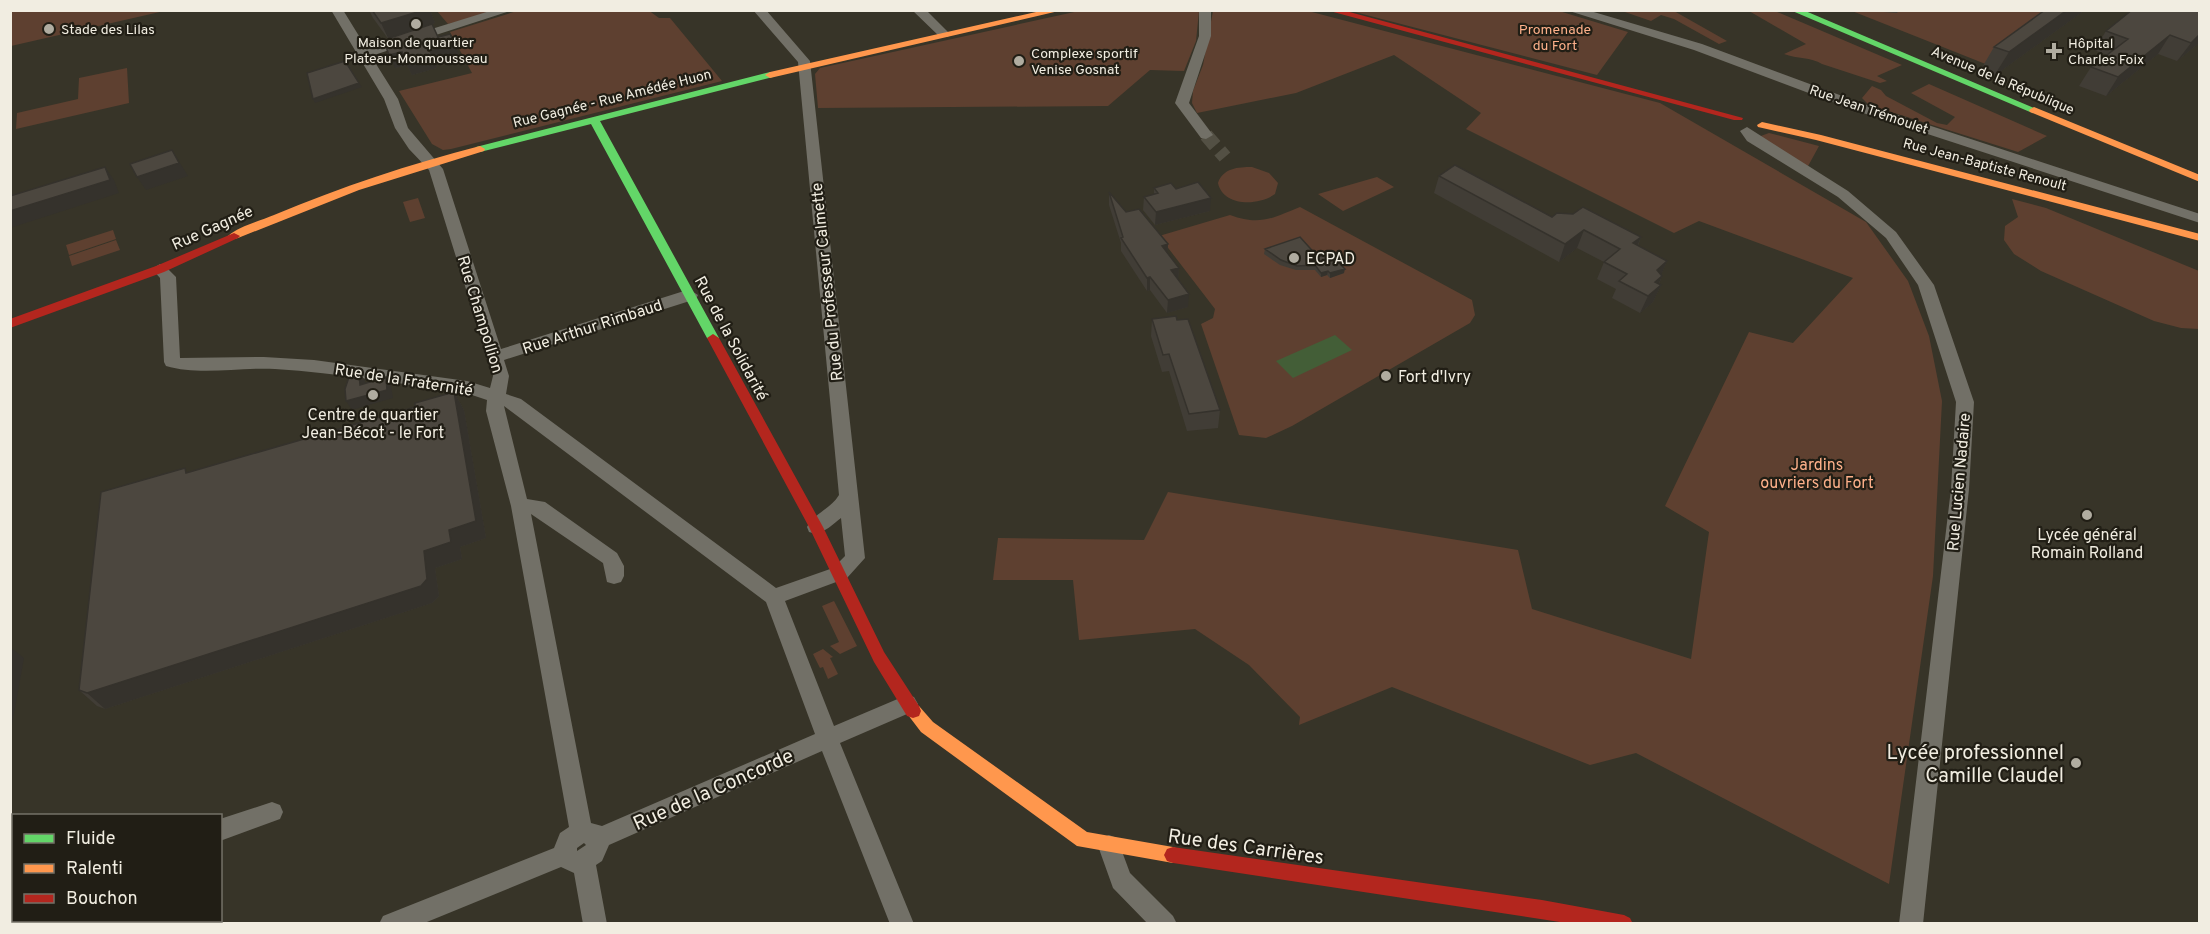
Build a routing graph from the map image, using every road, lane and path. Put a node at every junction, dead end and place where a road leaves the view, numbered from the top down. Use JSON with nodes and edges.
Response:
{"nodes":[{"id":1,"x":337,"y":10,"type":"edge"},
{"id":2,"x":507,"y":10,"type":"edge"},
{"id":3,"x":918,"y":10,"type":"edge"},
{"id":4,"x":1059,"y":10,"type":"edge"},
{"id":5,"x":1205,"y":10,"type":"edge"},
{"id":6,"x":1330,"y":10,"type":"edge"},
{"id":7,"x":1572,"y":10,"type":"edge"},
{"id":8,"x":1794,"y":10,"type":"edge"},
{"id":9,"x":763,"y":11,"type":"edge"},
{"id":10,"x":944,"y":34,"type":"junction"},
{"id":11,"x":365,"y":54,"type":"junction"},
{"id":12,"x":806,"y":66,"type":"junction"},
{"id":13,"x":1738,"y":118,"type":"junction"},
{"id":14,"x":594,"y":119,"type":"junction"},
{"id":15,"x":1762,"y":126,"type":"junction"},
{"id":16,"x":1747,"y":131,"type":"junction"},
{"id":17,"x":1206,"y":135,"type":"tunnel mouth"},
{"id":18,"x":428,"y":162,"type":"junction"},
{"id":19,"x":2199,"y":179,"type":"edge"},
{"id":20,"x":2199,"y":219,"type":"edge"},
{"id":21,"x":2199,"y":238,"type":"edge"},
{"id":22,"x":159,"y":268,"type":"junction"},
{"id":23,"x":690,"y":295,"type":"junction"},
{"id":24,"x":10,"y":324,"type":"edge"},
{"id":25,"x":494,"y":357,"type":"junction"},
{"id":26,"x":495,"y":395,"type":"junction"},
{"id":27,"x":848,"y":498,"type":"junction"},
{"id":28,"x":520,"y":506,"type":"junction"},
{"id":29,"x":850,"y":520,"type":"junction"},
{"id":30,"x":822,"y":522,"type":"junction"},
{"id":31,"x":840,"y":573,"type":"junction"},
{"id":32,"x":614,"y":576,"type":"dead end"},
{"id":33,"x":774,"y":597,"type":"junction"},
{"id":34,"x":907,"y":704,"type":"junction"},
{"id":35,"x":828,"y":738,"type":"junction"},
{"id":36,"x":272,"y":812,"type":"dead end"},
{"id":37,"x":222,"y":829,"type":"edge"},
{"id":38,"x":589,"y":836,"type":"junction"},
{"id":39,"x":1108,"y":846,"type":"junction"},
{"id":40,"x":575,"y":857,"type":"junction"},
{"id":41,"x":1544,"y":916,"type":"edge"},
{"id":42,"x":391,"y":924,"type":"edge"},
{"id":43,"x":595,"y":924,"type":"edge"},
{"id":44,"x":902,"y":924,"type":"edge"},
{"id":45,"x":1165,"y":924,"type":"edge"},
{"id":46,"x":1624,"y":924,"type":"edge"},
{"id":47,"x":1911,"y":924,"type":"edge"}],
"edges":[{"from":1,"to":11,"type":"street","name":"Rue Champollion"},
{"from":2,"to":11,"type":"street"},
{"from":3,"to":10,"type":"street"},
{"from":4,"to":10,"type":"street","name":"Rue Gagnée - Rue Amédée Huon"},
{"from":5,"to":17,"type":"street"},
{"from":6,"to":13,"type":"street"},
{"from":7,"to":20,"type":"street","name":"Rue Jean Trémoulet"},
{"from":8,"to":19,"type":"street","name":"Avenue de la République"},
{"from":9,"to":12,"type":"street"},
{"from":10,"to":12,"type":"street","name":"Rue Gagnée - Rue Amédée Huon"},
{"from":11,"to":18,"type":"street","name":"Rue Champollion"},
{"from":12,"to":14,"type":"street","name":"Rue Gagnée - Rue Amédée Huon"},
{"from":12,"to":27,"type":"street","name":"Rue du Professeur Calmette"},
{"from":13,"to":15,"type":"street","name":"Rue Jean-Baptiste Renoult"},
{"from":13,"to":16,"type":"street"},
{"from":14,"to":18,"type":"street","name":"Rue Gagnée - Rue Amédée Huon"},
{"from":14,"to":23,"type":"street","name":"Rue de la Solidarité"},
{"from":15,"to":16,"type":"street"},
{"from":15,"to":21,"type":"street","name":"Rue Jean-Baptiste Renoult"},
{"from":16,"to":47,"type":"street","name":"Rue Lucien Nadaire"},
{"from":18,"to":22,"type":"street","name":"Rue Gagnée"},
{"from":18,"to":25,"type":"street","name":"Rue Champollion"},
{"from":22,"to":24,"type":"street","name":"Rue Gagnée"},
{"from":22,"to":26,"type":"street","name":"Rue de la Fraternité"},
{"from":23,"to":25,"type":"street","name":"Rue Arthur Rimbaud"},
{"from":23,"to":30,"type":"street","name":"Rue de la Solidarité"},
{"from":25,"to":26,"type":"street","name":"Rue Champollion"},
{"from":26,"to":28,"type":"street","name":"Rue Champollion"},
{"from":26,"to":33,"type":"street","name":"Rue de la Fraternité"},
{"from":27,"to":29,"type":"street","name":"Rue du Professeur Calmette"},
{"from":27,"to":30,"type":"street"},
{"from":28,"to":32,"type":"street"},
{"from":28,"to":38,"type":"street","name":"Rue Champollion"},
{"from":29,"to":30,"type":"street"},
{"from":29,"to":31,"type":"street","name":"Rue du Professeur Calmette"},
{"from":30,"to":31,"type":"street","name":"Rue de la Solidarité"},
{"from":31,"to":33,"type":"street"},
{"from":31,"to":34,"type":"street","name":"Rue de la Solidarité"},
{"from":33,"to":35,"type":"street"},
{"from":34,"to":35,"type":"street","name":"Rue de la Concorde"},
{"from":34,"to":39,"type":"street","name":"Rue des Carrières"},
{"from":35,"to":38,"type":"street","name":"Rue de la Concorde"},
{"from":35,"to":44,"type":"street"},
{"from":36,"to":37,"type":"street"},
{"from":38,"to":40,"type":"street"},
{"from":39,"to":41,"type":"street","name":"Rue des Carrières"},
{"from":39,"to":45,"type":"street"},
{"from":40,"to":42,"type":"street"},
{"from":40,"to":43,"type":"street"},
{"from":41,"to":46,"type":"street","name":"Rue des Carrières"}]}
